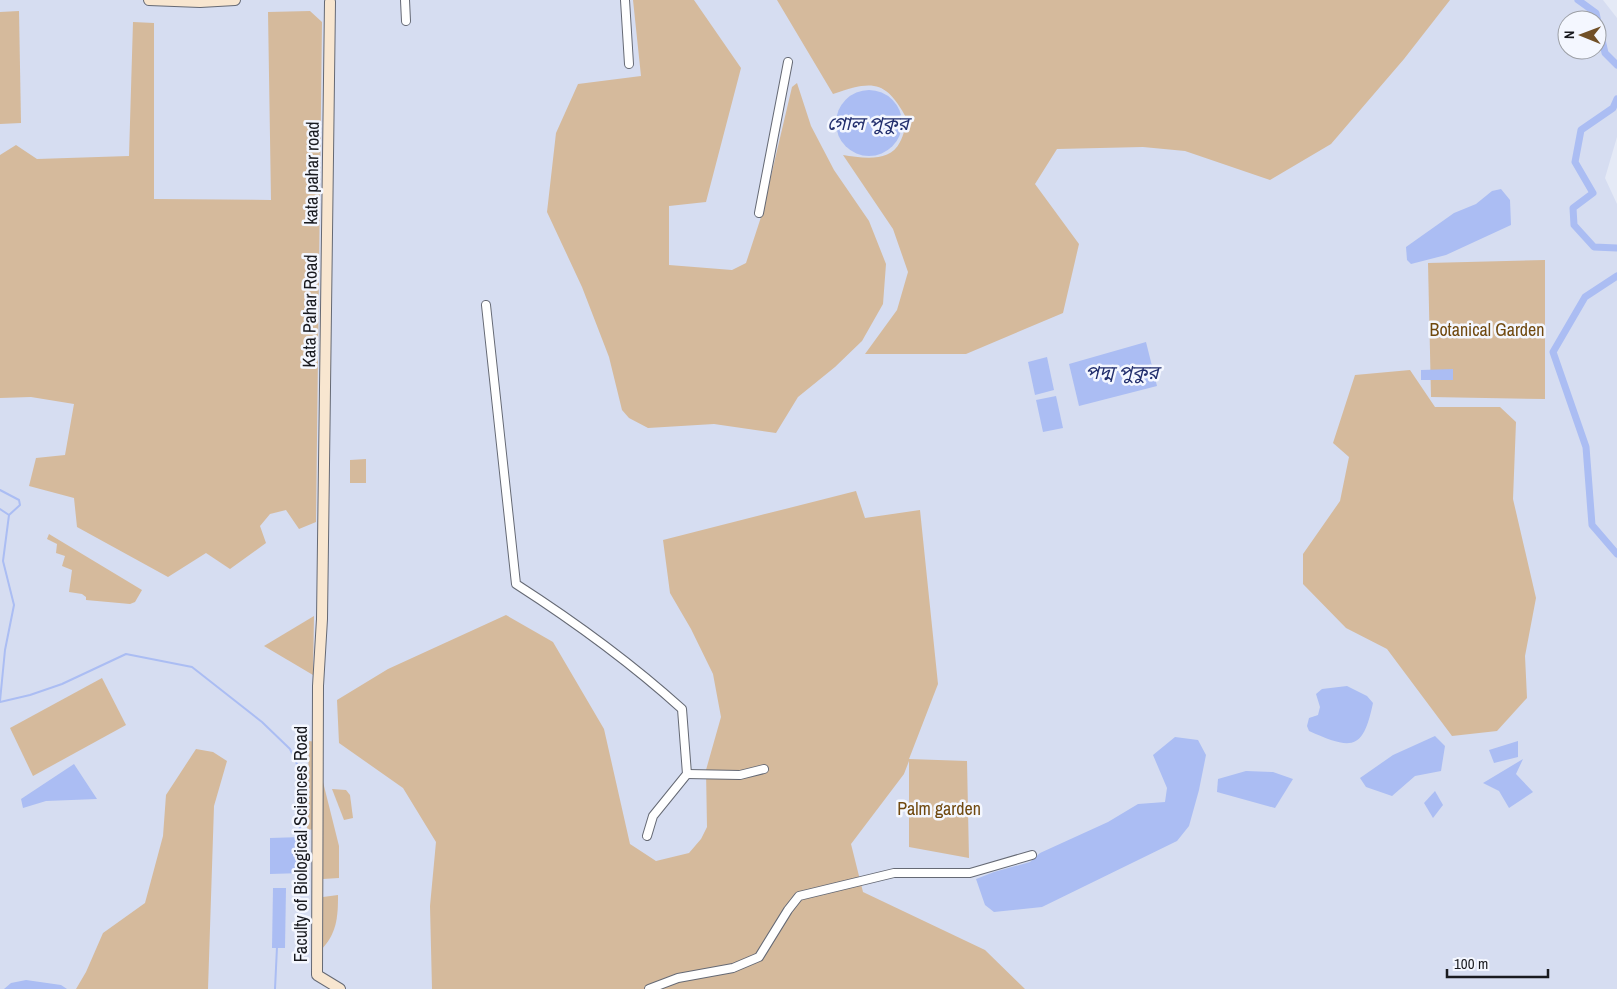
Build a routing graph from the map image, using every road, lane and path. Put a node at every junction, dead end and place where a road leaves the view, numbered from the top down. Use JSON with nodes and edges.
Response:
{"nodes":[{"id":1,"x":149,"y":0,"type":"edge"},
{"id":2,"x":235,"y":0,"type":"edge"},
{"id":3,"x":405,"y":0,"type":"edge"},
{"id":4,"x":625,"y":0,"type":"edge"},
{"id":5,"x":330,"y":1,"type":"edge"},
{"id":6,"x":330,"y":16,"type":"dead end"},
{"id":7,"x":406,"y":21,"type":"dead end"},
{"id":8,"x":788,"y":62,"type":"dead end"},
{"id":9,"x":629,"y":64,"type":"dead end"},
{"id":10,"x":759,"y":213,"type":"dead end"},
{"id":11,"x":486,"y":304,"type":"dead end"},
{"id":12,"x":322,"y":600,"type":"junction"},
{"id":13,"x":318,"y":686,"type":"joint"},
{"id":14,"x":764,"y":769,"type":"dead end"},
{"id":15,"x":687,"y":774,"type":"junction"},
{"id":16,"x":647,"y":836,"type":"dead end"},
{"id":17,"x":1032,"y":855,"type":"dead end"},
{"id":18,"x":340,"y":989,"type":"edge"},
{"id":19,"x":649,"y":989,"type":"edge"}],
"edges":[{"from":1,"to":2,"type":"street"},
{"from":3,"to":7,"type":"street"},
{"from":4,"to":9,"type":"street"},
{"from":5,"to":12,"type":"street","name":"Kata Pahar Road"},
{"from":6,"to":12,"type":"street","name":"kata pahar road"},
{"from":8,"to":10,"type":"street"},
{"from":11,"to":15,"type":"street"},
{"from":12,"to":13,"type":"street","name":"Kata Pahar Road"},
{"from":13,"to":18,"type":"street","name":"Faculty of Biological Sciences Road"},
{"from":14,"to":15,"type":"street"},
{"from":15,"to":16,"type":"street"},
{"from":17,"to":19,"type":"street"}]}
